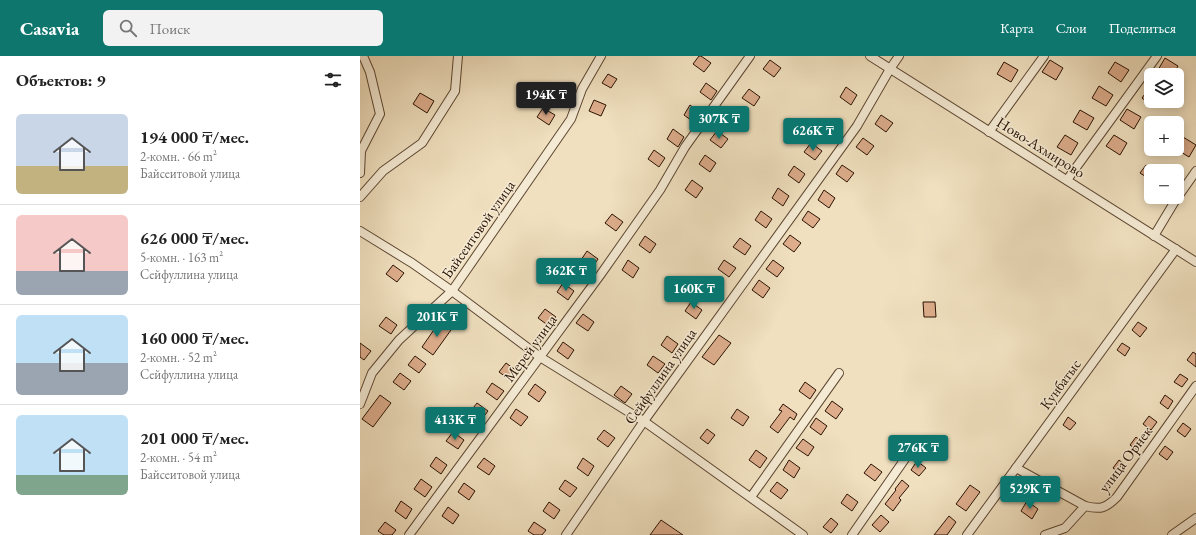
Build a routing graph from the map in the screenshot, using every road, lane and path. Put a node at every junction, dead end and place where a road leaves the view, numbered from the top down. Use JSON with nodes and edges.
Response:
{"nodes":[{"id":1,"x":363,"y":56,"type":"edge"},
{"id":2,"x":458,"y":56,"type":"edge"},
{"id":3,"x":601,"y":56,"type":"edge"},
{"id":4,"x":750,"y":56,"type":"edge"},
{"id":5,"x":870,"y":56,"type":"edge"},
{"id":6,"x":899,"y":56,"type":"edge"},
{"id":7,"x":1044,"y":56,"type":"edge"},
{"id":8,"x":1157,"y":56,"type":"edge"},
{"id":9,"x":890,"y":69,"type":"junction"},
{"id":10,"x":989,"y":132,"type":"junction"},
{"id":11,"x":1196,"y":171,"type":"edge"},
{"id":12,"x":360,"y":174,"type":"edge"},
{"id":13,"x":1067,"y":180,"type":"junction"},
{"id":14,"x":360,"y":197,"type":"edge"},
{"id":15,"x":360,"y":231,"type":"edge"},
{"id":16,"x":1154,"y":236,"type":"junction"},
{"id":17,"x":1176,"y":249,"type":"junction"},
{"id":18,"x":1196,"y":262,"type":"edge"},
{"id":19,"x":452,"y":291,"type":"junction"},
{"id":20,"x":540,"y":357,"type":"junction"},
{"id":21,"x":839,"y":373,"type":"dead end"},
{"id":22,"x":1196,"y":386,"type":"edge"},
{"id":23,"x":360,"y":404,"type":"edge"},
{"id":24,"x":645,"y":422,"type":"junction"},
{"id":25,"x":916,"y":443,"type":"dead end"},
{"id":26,"x":1016,"y":468,"type":"junction"},
{"id":27,"x":750,"y":497,"type":"junction"},
{"id":28,"x":1086,"y":506,"type":"junction"},
{"id":29,"x":1196,"y":518,"type":"edge"},
{"id":30,"x":409,"y":535,"type":"edge"},
{"id":31,"x":566,"y":535,"type":"edge"},
{"id":32,"x":803,"y":535,"type":"edge"},
{"id":33,"x":852,"y":535,"type":"edge"},
{"id":34,"x":967,"y":535,"type":"edge"},
{"id":35,"x":1045,"y":535,"type":"edge"},
{"id":36,"x":1172,"y":535,"type":"edge"}],
"edges":[{"from":1,"to":12,"type":"street"},
{"from":2,"to":14,"type":"street"},
{"from":3,"to":19,"type":"street","name":"Байсеитовой улица"},
{"from":4,"to":20,"type":"street","name":"Мерей улица"},
{"from":5,"to":9,"type":"street","name":"Ново-Ахмирово"},
{"from":6,"to":9,"type":"street","name":"Сейфуллина улица"},
{"from":7,"to":10,"type":"street"},
{"from":8,"to":13,"type":"street"},
{"from":9,"to":10,"type":"street","name":"Ново-Ахмирово"},
{"from":9,"to":24,"type":"street","name":"Сейфуллина улица"},
{"from":10,"to":13,"type":"street","name":"Ново-Ахмирово"},
{"from":11,"to":16,"type":"street"},
{"from":13,"to":16,"type":"street","name":"Ново-Ахмирово"},
{"from":15,"to":19,"type":"street"},
{"from":16,"to":17,"type":"street","name":"Ново-Ахмирово"},
{"from":17,"to":18,"type":"street","name":"Ново-Ахмирово"},
{"from":17,"to":26,"type":"street","name":"Кунбатыс"},
{"from":19,"to":20,"type":"street"},
{"from":19,"to":23,"type":"street","name":"Байсеитовой улица"},
{"from":20,"to":24,"type":"street"},
{"from":20,"to":30,"type":"street","name":"Мерей улица"},
{"from":21,"to":27,"type":"street"},
{"from":22,"to":28,"type":"street","name":"улица Орнек"},
{"from":24,"to":27,"type":"street"},
{"from":24,"to":31,"type":"street","name":"Сейфуллина улица"},
{"from":25,"to":33,"type":"street"},
{"from":26,"to":28,"type":"street","name":"улица Орнек"},
{"from":26,"to":34,"type":"street","name":"Кунбатыс"},
{"from":27,"to":32,"type":"street"},
{"from":28,"to":35,"type":"street"},
{"from":29,"to":36,"type":"street"}]}
